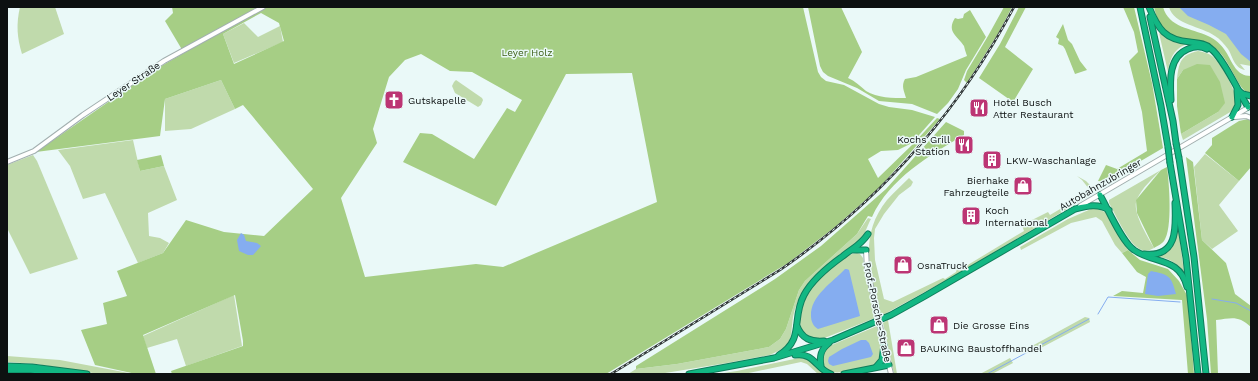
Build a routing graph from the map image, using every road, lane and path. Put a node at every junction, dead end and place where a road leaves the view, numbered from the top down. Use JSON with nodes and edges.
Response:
{"nodes":[{"id":1,"x":1140,"y":7,"type":"edge"},
{"id":2,"x":1148,"y":7,"type":"edge"},
{"id":3,"x":259,"y":8,"type":"edge"},
{"id":4,"x":1214,"y":52,"type":"junction"},
{"id":5,"x":1237,"y":89,"type":"junction"},
{"id":6,"x":1251,"y":96,"type":"edge"},
{"id":7,"x":1250,"y":107,"type":"edge"},
{"id":8,"x":1232,"y":117,"type":"junction"},
{"id":9,"x":1251,"y":118,"type":"edge"},
{"id":10,"x":1173,"y":121,"type":"junction"},
{"id":11,"x":7,"y":162,"type":"edge"},
{"id":12,"x":1170,"y":163,"type":"junction"},
{"id":13,"x":1100,"y":195,"type":"junction"},
{"id":14,"x":1075,"y":209,"type":"junction"},
{"id":15,"x":1109,"y":210,"type":"junction"},
{"id":16,"x":868,"y":234,"type":"dead end"},
{"id":17,"x":852,"y":250,"type":"junction"},
{"id":18,"x":866,"y":250,"type":"joint"},
{"id":19,"x":1139,"y":253,"type":"junction"},
{"id":20,"x":1192,"y":310,"type":"junction"},
{"id":21,"x":797,"y":324,"type":"junction"},
{"id":22,"x":833,"y":340,"type":"junction"},
{"id":23,"x":884,"y":345,"type":"junction"},
{"id":24,"x":774,"y":358,"type":"junction"},
{"id":25,"x":889,"y":365,"type":"junction"},
{"id":26,"x":7,"y":366,"type":"edge"},
{"id":27,"x":821,"y":367,"type":"junction"},
{"id":28,"x":875,"y":367,"type":"junction"},
{"id":29,"x":7,"y":370,"type":"edge"},
{"id":30,"x":61,"y":374,"type":"edge"},
{"id":31,"x":87,"y":374,"type":"edge"},
{"id":32,"x":690,"y":374,"type":"edge"},
{"id":33,"x":831,"y":374,"type":"edge"},
{"id":34,"x":844,"y":374,"type":"edge"},
{"id":35,"x":891,"y":374,"type":"edge"},
{"id":36,"x":1198,"y":374,"type":"edge"},
{"id":37,"x":1206,"y":374,"type":"edge"}],
"edges":[{"from":1,"to":12,"type":"highway","bridge":true},
{"from":2,"to":4,"type":"highway"},
{"from":2,"to":10,"type":"highway"},
{"from":3,"to":11,"type":"street","name":"Leyer Straße"},
{"from":4,"to":5,"type":"highway"},
{"from":4,"to":10,"type":"highway"},
{"from":5,"to":6,"type":"highway"},
{"from":5,"to":7,"type":"highway"},
{"from":5,"to":8,"type":"highway"},
{"from":7,"to":8,"type":"street","name":"Autobahnzubringer"},
{"from":8,"to":9,"type":"street"},
{"from":8,"to":13,"type":"street","name":"Autobahnzubringer"},
{"from":10,"to":37,"type":"highway","bridge":true},
{"from":12,"to":19,"type":"highway"},
{"from":12,"to":20,"type":"highway"},
{"from":13,"to":14,"type":"street","name":"Autobahnzubringer"},
{"from":13,"to":15,"type":"highway"},
{"from":14,"to":15,"type":"highway"},
{"from":14,"to":22,"type":"highway","name":"Autobahnzubringer"},
{"from":15,"to":19,"type":"highway"},
{"from":16,"to":17,"type":"highway"},
{"from":17,"to":18,"type":"highway"},
{"from":17,"to":21,"type":"highway"},
{"from":18,"to":23,"type":"street","name":"Prof.-Porsche-Straße","bridge":true},
{"from":19,"to":20,"type":"highway"},
{"from":20,"to":36,"type":"highway"},
{"from":21,"to":22,"type":"highway"},
{"from":21,"to":24,"type":"highway"},
{"from":22,"to":24,"type":"highway"},
{"from":22,"to":27,"type":"highway"},
{"from":23,"to":25,"type":"street","name":"Prof.-Porsche-Straße"},
{"from":23,"to":28,"type":"highway"},
{"from":24,"to":27,"type":"highway"},
{"from":24,"to":32,"type":"highway"},
{"from":25,"to":28,"type":"highway"},
{"from":25,"to":35,"type":"street","name":"Prof.-Porsche-Straße"},
{"from":26,"to":31,"type":"highway"},
{"from":27,"to":33,"type":"highway"},
{"from":28,"to":34,"type":"highway"},
{"from":29,"to":30,"type":"highway"}]}
